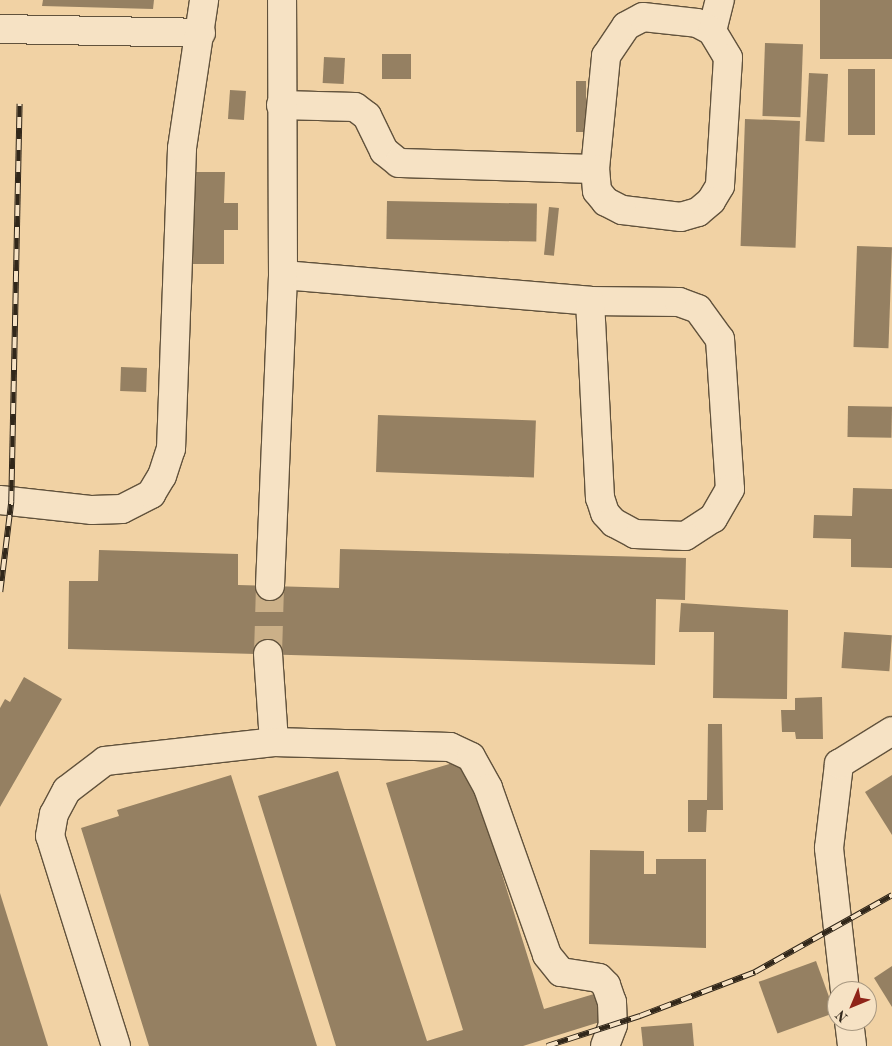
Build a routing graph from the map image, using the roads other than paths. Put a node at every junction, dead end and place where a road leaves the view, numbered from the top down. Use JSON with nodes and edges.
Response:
{"nodes":[{"id":1,"x":204,"y":0,"type":"edge"},
{"id":2,"x":282,"y":0,"type":"edge"},
{"id":3,"x":720,"y":0,"type":"edge"},
{"id":4,"x":0,"y":29,"type":"edge"},
{"id":5,"x":712,"y":31,"type":"junction"},
{"id":6,"x":201,"y":33,"type":"junction"},
{"id":7,"x":281,"y":104,"type":"junction"},
{"id":8,"x":595,"y":169,"type":"junction"},
{"id":9,"x":283,"y":275,"type":"junction"},
{"id":10,"x":590,"y":301,"type":"junction"},
{"id":11,"x":0,"y":500,"type":"edge"},
{"id":12,"x":270,"y":586,"type":"tunnel mouth"},
{"id":13,"x":268,"y":654,"type":"tunnel mouth"},
{"id":14,"x":892,"y":731,"type":"edge"},
{"id":15,"x":274,"y":742,"type":"junction"},
{"id":16,"x":844,"y":981,"type":"edge"},
{"id":17,"x":850,"y":1031,"type":"edge"},
{"id":18,"x":116,"y":1046,"type":"edge"},
{"id":19,"x":606,"y":1046,"type":"edge"},
{"id":20,"x":852,"y":1046,"type":"edge"}],
"edges":[{"from":1,"to":6,"type":"lane"},
{"from":2,"to":7,"type":"lane"},
{"from":3,"to":5,"type":"lane"},
{"from":4,"to":6,"type":"lane"},
{"from":5,"to":8,"type":"lane"},
{"from":5,"to":8,"type":"lane"},
{"from":6,"to":11,"type":"lane"},
{"from":7,"to":8,"type":"lane"},
{"from":7,"to":9,"type":"lane"},
{"from":9,"to":10,"type":"lane"},
{"from":9,"to":12,"type":"lane"},
{"from":10,"to":10,"type":"lane"},
{"from":13,"to":15,"type":"lane"},
{"from":14,"to":16,"type":"lane"},
{"from":15,"to":18,"type":"lane"},
{"from":15,"to":19,"type":"lane"},
{"from":17,"to":20,"type":"lane"}]}
